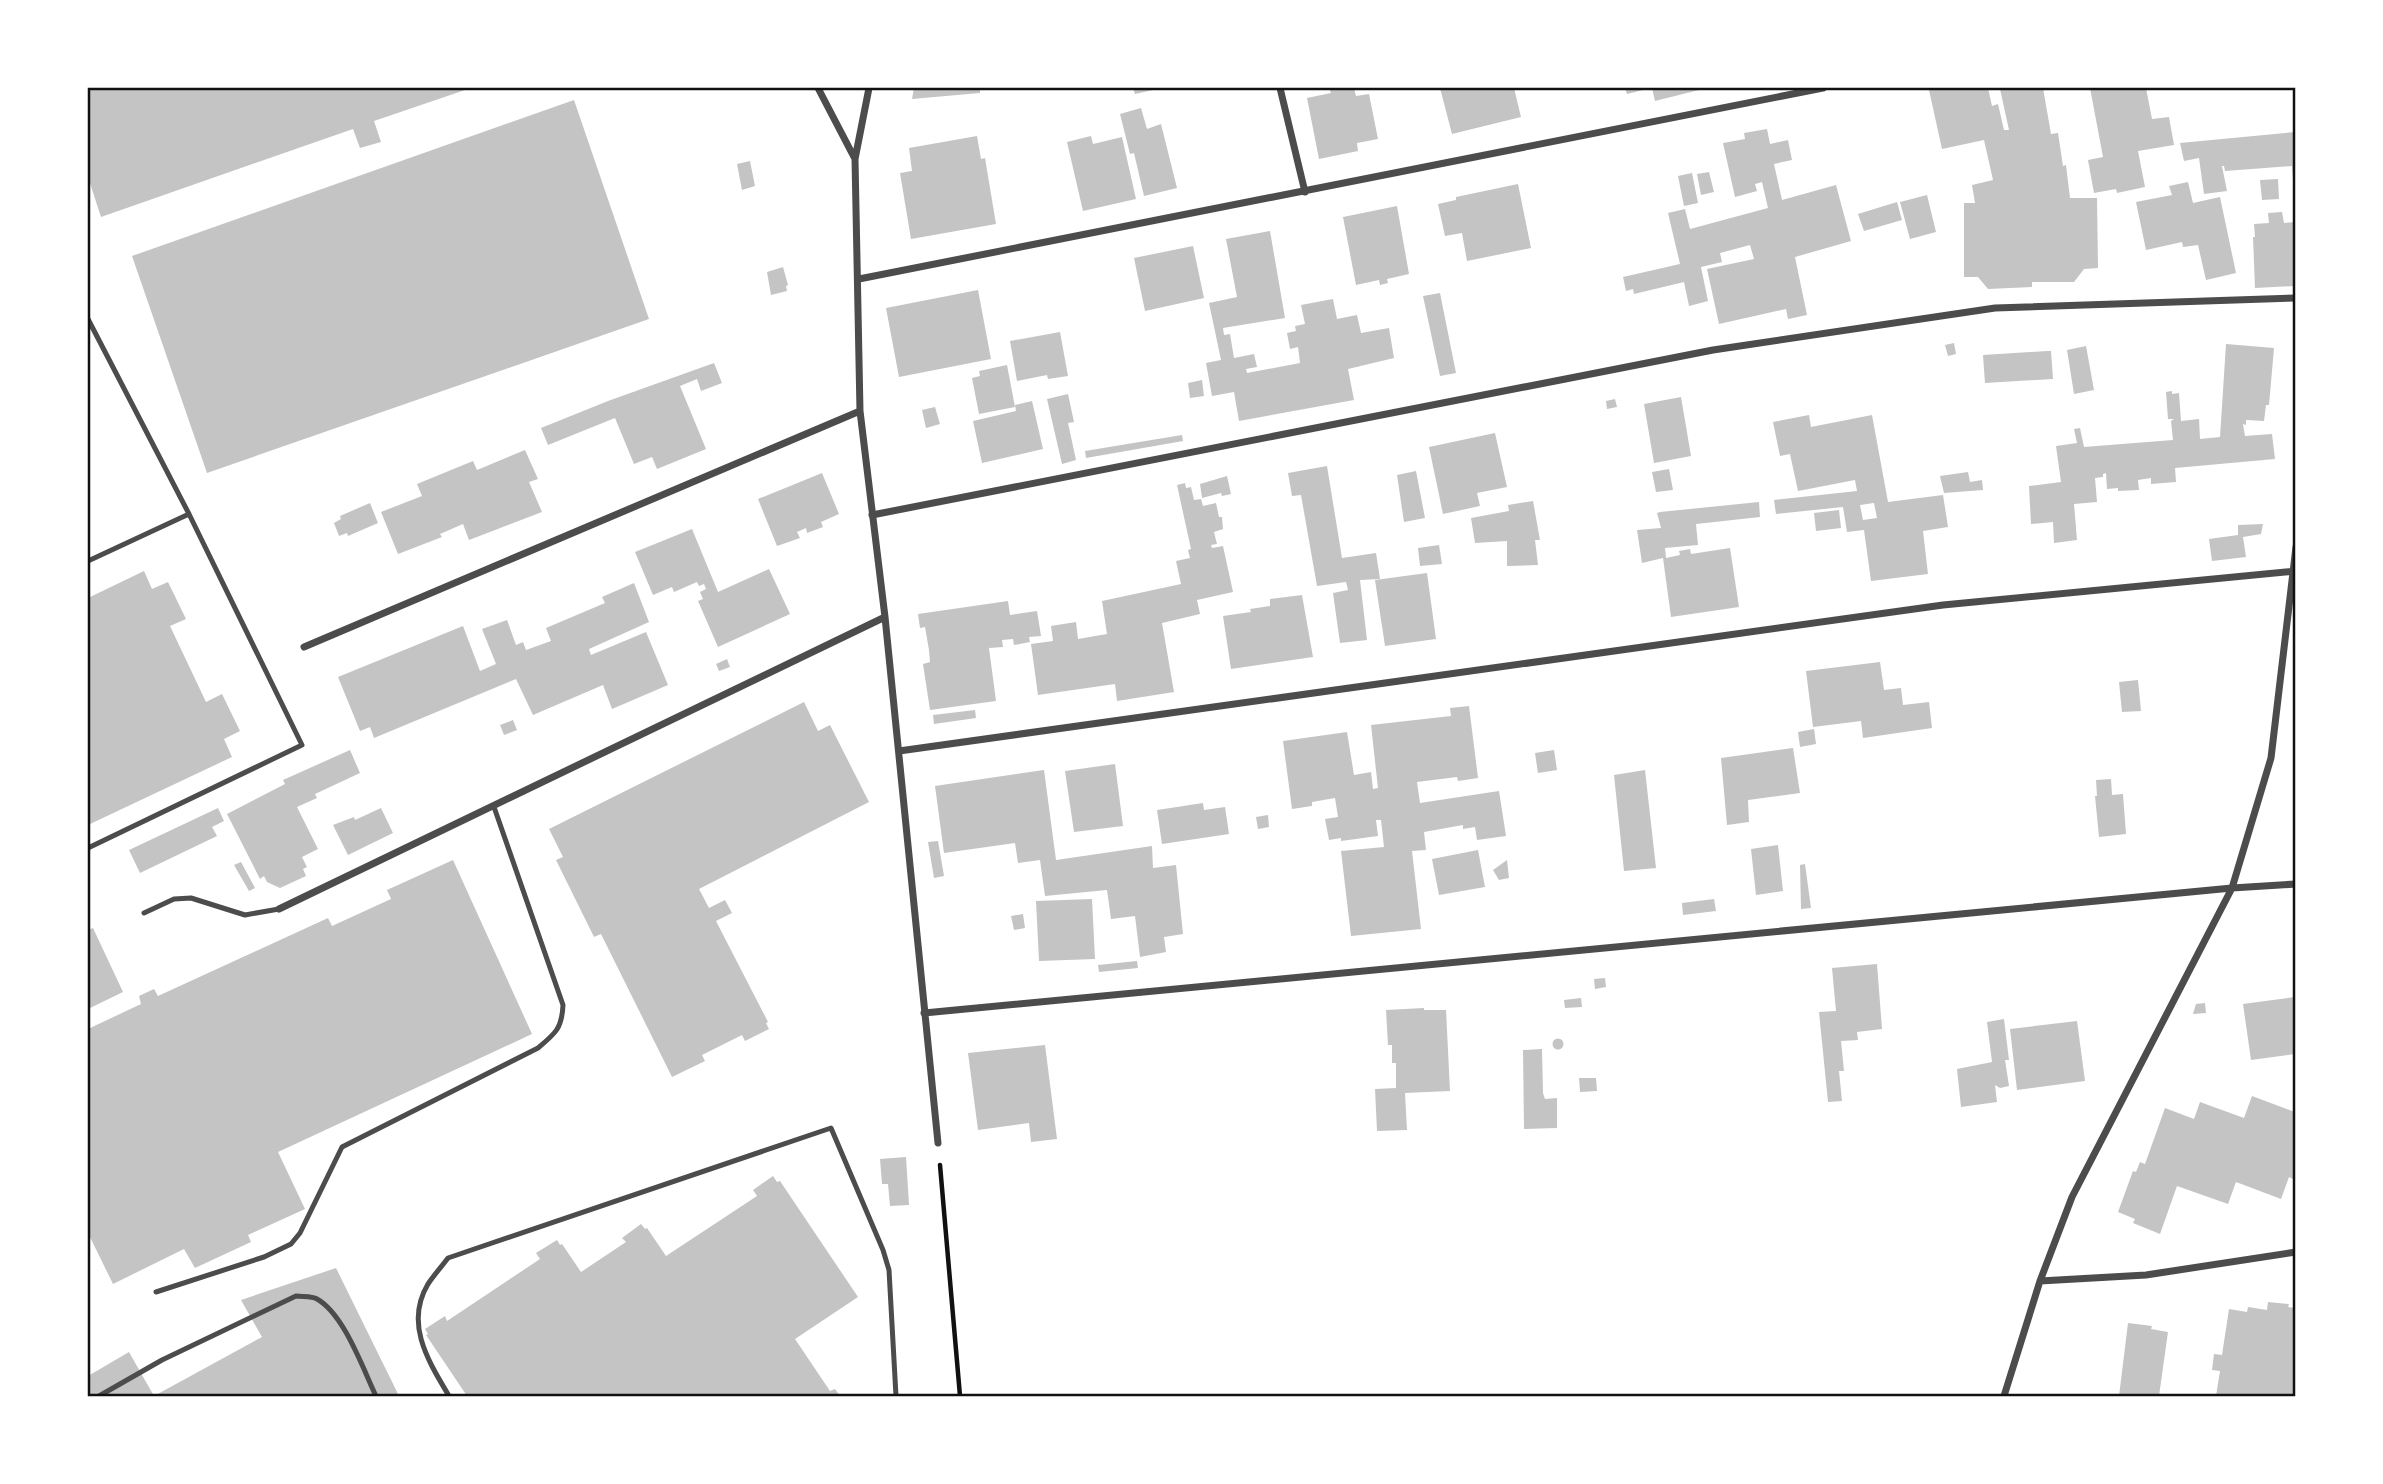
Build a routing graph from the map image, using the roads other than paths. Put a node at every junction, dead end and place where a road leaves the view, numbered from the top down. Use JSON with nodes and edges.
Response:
{"nodes":[{"id":1,"x":818,"y":88,"type":"edge"},
{"id":2,"x":869,"y":88,"type":"edge"},
{"id":3,"x":1280,"y":88,"type":"edge"},
{"id":4,"x":1823,"y":88,"type":"edge"},
{"id":5,"x":855,"y":159,"type":"junction"},
{"id":6,"x":1305,"y":192,"type":"junction"},
{"id":7,"x":859,"y":279,"type":"junction"},
{"id":8,"x":2295,"y":298,"type":"edge"},
{"id":9,"x":88,"y":319,"type":"edge"},
{"id":10,"x":860,"y":411,"type":"junction"},
{"id":11,"x":189,"y":514,"type":"junction"},
{"id":12,"x":872,"y":515,"type":"junction"},
{"id":13,"x":2295,"y":547,"type":"edge"},
{"id":14,"x":88,"y":561,"type":"edge"},
{"id":15,"x":2293,"y":571,"type":"edge"},
{"id":16,"x":885,"y":617,"type":"junction"},
{"id":17,"x":304,"y":647,"type":"dead end"},
{"id":18,"x":899,"y":751,"type":"junction"},
{"id":19,"x":494,"y":807,"type":"junction"},
{"id":20,"x":88,"y":848,"type":"edge"},
{"id":21,"x":2295,"y":884,"type":"edge"},
{"id":22,"x":2232,"y":888,"type":"junction"},
{"id":23,"x":279,"y":909,"type":"joint"},
{"id":24,"x":144,"y":913,"type":"dead end"},
{"id":25,"x":925,"y":1013,"type":"junction"},
{"id":26,"x":938,"y":1143,"type":"road end"},
{"id":27,"x":2295,"y":1252,"type":"edge"},
{"id":28,"x":2040,"y":1281,"type":"junction"},
{"id":29,"x":156,"y":1292,"type":"dead end"},
{"id":30,"x":99,"y":1396,"type":"edge"},
{"id":31,"x":376,"y":1396,"type":"edge"},
{"id":32,"x":449,"y":1396,"type":"edge"},
{"id":33,"x":896,"y":1396,"type":"edge"},
{"id":34,"x":2004,"y":1396,"type":"edge"}],
"edges":[{"from":1,"to":5,"type":"street"},
{"from":2,"to":5,"type":"street"},
{"from":3,"to":6,"type":"street"},
{"from":4,"to":6,"type":"street"},
{"from":5,"to":7,"type":"street"},
{"from":6,"to":7,"type":"street"},
{"from":7,"to":10,"type":"street"},
{"from":8,"to":12,"type":"street"},
{"from":9,"to":11,"type":"lane"},
{"from":10,"to":12,"type":"street"},
{"from":10,"to":17,"type":"street"},
{"from":11,"to":14,"type":"lane"},
{"from":11,"to":20,"type":"lane"},
{"from":12,"to":16,"type":"street"},
{"from":13,"to":15,"type":"street"},
{"from":15,"to":18,"type":"street"},
{"from":15,"to":22,"type":"street"},
{"from":16,"to":18,"type":"street"},
{"from":16,"to":19,"type":"street"},
{"from":18,"to":25,"type":"street"},
{"from":19,"to":23,"type":"street"},
{"from":19,"to":29,"type":"lane"},
{"from":21,"to":22,"type":"street"},
{"from":22,"to":25,"type":"street"},
{"from":22,"to":28,"type":"street"},
{"from":23,"to":24,"type":"lane"},
{"from":25,"to":26,"type":"street"},
{"from":27,"to":28,"type":"street"},
{"from":28,"to":34,"type":"street"},
{"from":30,"to":31,"type":"lane"},
{"from":32,"to":33,"type":"lane"}]}
